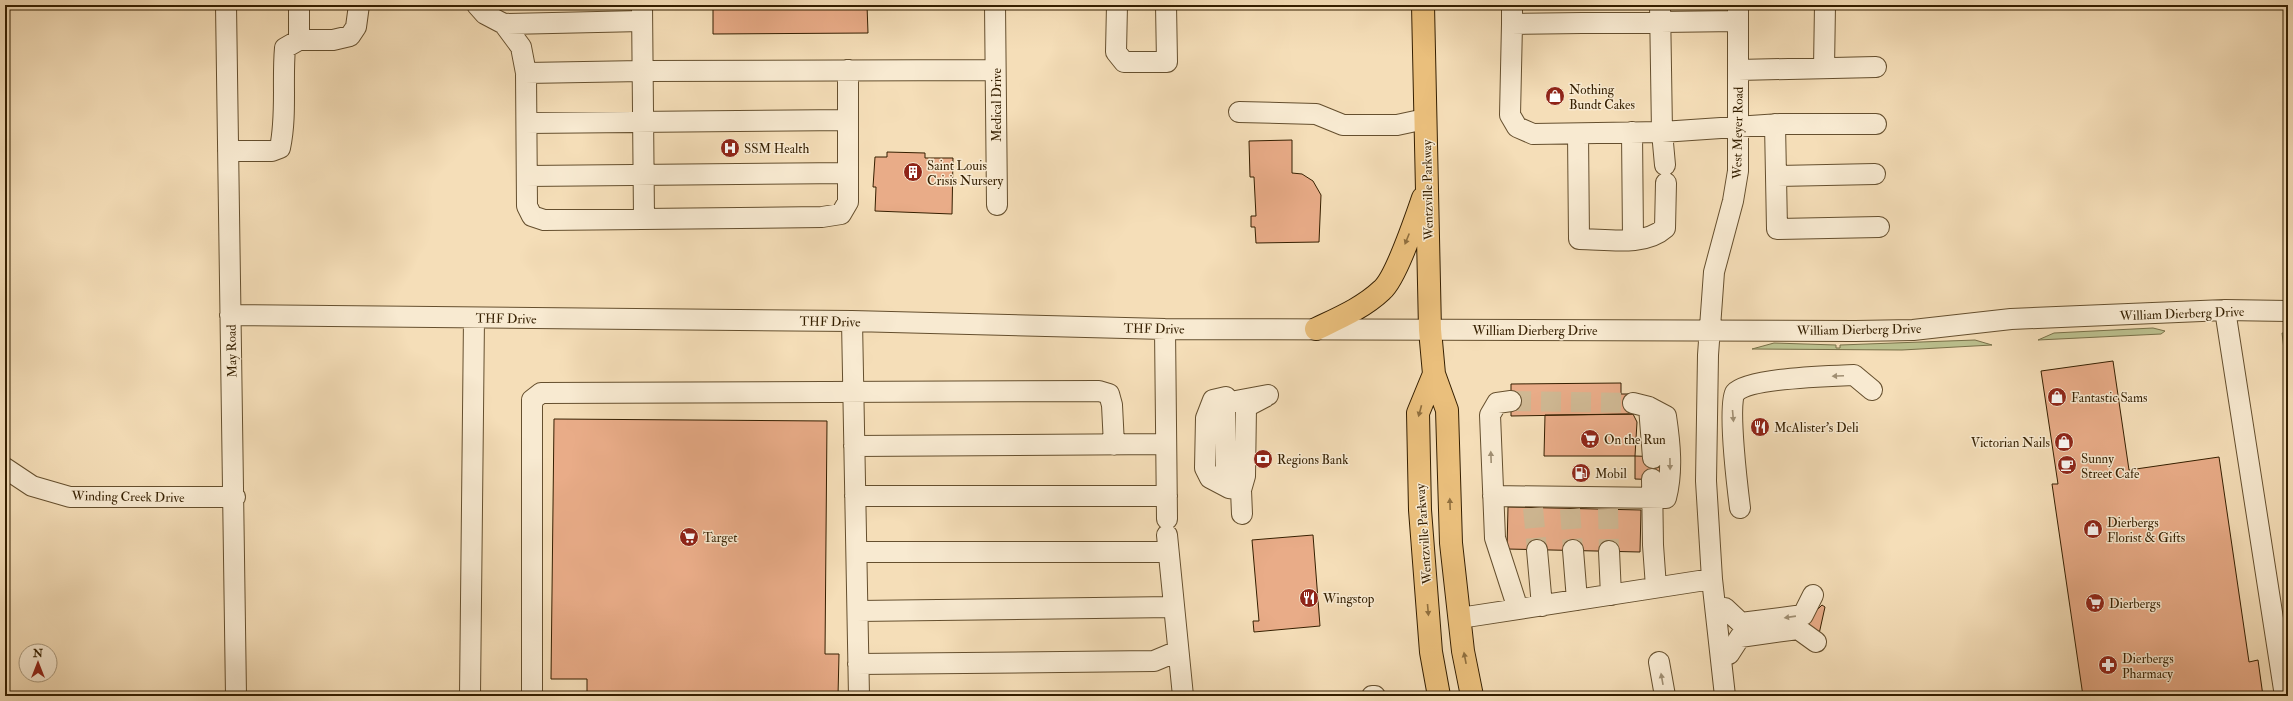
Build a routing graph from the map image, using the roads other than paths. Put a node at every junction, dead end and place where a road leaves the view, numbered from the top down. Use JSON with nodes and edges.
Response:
{"nodes":[{"id":1,"x":226,"y":5,"type":"edge"},
{"id":2,"x":299,"y":5,"type":"edge"},
{"id":3,"x":359,"y":5,"type":"edge"},
{"id":4,"x":477,"y":5,"type":"edge"},
{"id":5,"x":995,"y":5,"type":"edge"},
{"id":6,"x":1117,"y":5,"type":"edge"},
{"id":7,"x":1166,"y":5,"type":"edge"},
{"id":8,"x":1423,"y":5,"type":"edge"},
{"id":9,"x":1825,"y":5,"type":"edge"},
{"id":10,"x":642,"y":13,"type":"edge"},
{"id":11,"x":1738,"y":13,"type":"edge"},
{"id":12,"x":1512,"y":14,"type":"edge"},
{"id":13,"x":1660,"y":14,"type":"edge"},
{"id":14,"x":504,"y":24,"type":"junction"},
{"id":15,"x":299,"y":40,"type":"junction"},
{"id":16,"x":1876,"y":67,"type":"dead end"},
{"id":17,"x":1824,"y":68,"type":"junction"},
{"id":18,"x":848,"y":70,"type":"junction"},
{"id":19,"x":995,"y":70,"type":"junction"},
{"id":20,"x":1738,"y":70,"type":"junction"},
{"id":21,"x":642,"y":71,"type":"junction"},
{"id":22,"x":526,"y":73,"type":"junction"},
{"id":23,"x":1239,"y":112,"type":"dead end"},
{"id":24,"x":1425,"y":119,"type":"junction"},
{"id":25,"x":848,"y":120,"type":"junction"},
{"id":26,"x":643,"y":121,"type":"junction"},
{"id":27,"x":526,"y":123,"type":"junction"},
{"id":28,"x":1775,"y":124,"type":"junction"},
{"id":29,"x":1876,"y":124,"type":"dead end"},
{"id":30,"x":1738,"y":128,"type":"junction"},
{"id":31,"x":1632,"y":132,"type":"junction"},
{"id":32,"x":1662,"y":132,"type":"junction"},
{"id":33,"x":1578,"y":134,"type":"junction"},
{"id":34,"x":228,"y":151,"type":"junction"},
{"id":35,"x":848,"y":173,"type":"junction"},
{"id":36,"x":644,"y":174,"type":"junction"},
{"id":37,"x":1875,"y":174,"type":"dead end"},
{"id":38,"x":527,"y":176,"type":"junction"},
{"id":39,"x":1776,"y":176,"type":"junction"},
{"id":40,"x":1427,"y":190,"type":"junction"},
{"id":41,"x":997,"y":205,"type":"dead end"},
{"id":42,"x":644,"y":218,"type":"junction"},
{"id":43,"x":1879,"y":227,"type":"dead end"},
{"id":44,"x":1633,"y":239,"type":"junction"},
{"id":45,"x":2225,"y":310,"type":"junction"},
{"id":46,"x":2288,"y":311,"type":"edge"},
{"id":47,"x":230,"y":316,"type":"junction"},
{"id":48,"x":474,"y":318,"type":"junction"},
{"id":49,"x":852,"y":321,"type":"junction"},
{"id":50,"x":1165,"y":329,"type":"junction"},
{"id":51,"x":1316,"y":329,"type":"junction"},
{"id":52,"x":1430,"y":330,"type":"junction"},
{"id":53,"x":1709,"y":330,"type":"junction"},
{"id":54,"x":1434,"y":374,"type":"junction"},
{"id":55,"x":1872,"y":390,"type":"dead end"},
{"id":56,"x":854,"y":394,"type":"junction"},
{"id":57,"x":1268,"y":395,"type":"junction"},
{"id":58,"x":1511,"y":402,"type":"tunnel mouth"},
{"id":59,"x":1166,"y":444,"type":"junction"},
{"id":60,"x":1114,"y":445,"type":"junction"},
{"id":61,"x":854,"y":446,"type":"junction"},
{"id":62,"x":1653,"y":458,"type":"dead end"},
{"id":63,"x":5,"y":468,"type":"edge"},
{"id":64,"x":1652,"y":479,"type":"dead end"},
{"id":65,"x":1241,"y":490,"type":"junction"},
{"id":66,"x":855,"y":496,"type":"junction"},
{"id":67,"x":1166,"y":496,"type":"junction"},
{"id":68,"x":1493,"y":496,"type":"junction"},
{"id":69,"x":235,"y":497,"type":"junction"},
{"id":70,"x":1652,"y":499,"type":"junction"},
{"id":71,"x":1740,"y":508,"type":"dead end"},
{"id":72,"x":1242,"y":514,"type":"dead end"},
{"id":73,"x":1167,"y":535,"type":"junction"},
{"id":74,"x":1537,"y":550,"type":"tunnel mouth"},
{"id":75,"x":1573,"y":550,"type":"tunnel mouth"},
{"id":76,"x":1609,"y":551,"type":"tunnel mouth"},
{"id":77,"x":857,"y":552,"type":"junction"},
{"id":78,"x":1712,"y":579,"type":"junction"},
{"id":79,"x":1656,"y":588,"type":"junction"},
{"id":80,"x":1611,"y":595,"type":"junction"},
{"id":81,"x":1813,"y":595,"type":"dead end"},
{"id":82,"x":1576,"y":600,"type":"junction"},
{"id":83,"x":1542,"y":606,"type":"junction"},
{"id":84,"x":1173,"y":607,"type":"junction"},
{"id":85,"x":1725,"y":608,"type":"dead end"},
{"id":86,"x":1518,"y":609,"type":"junction"},
{"id":87,"x":858,"y":611,"type":"junction"},
{"id":88,"x":1460,"y":618,"type":"junction"},
{"id":89,"x":1816,"y":642,"type":"dead end"},
{"id":90,"x":1178,"y":651,"type":"junction"},
{"id":91,"x":1729,"y":654,"type":"dead end"},
{"id":92,"x":1659,"y":662,"type":"dead end"},
{"id":93,"x":858,"y":664,"type":"junction"},
{"id":94,"x":236,"y":696,"type":"edge"},
{"id":95,"x":470,"y":696,"type":"edge"},
{"id":96,"x":532,"y":696,"type":"edge"},
{"id":97,"x":859,"y":696,"type":"edge"},
{"id":98,"x":1183,"y":696,"type":"edge"},
{"id":99,"x":1439,"y":696,"type":"edge"},
{"id":100,"x":1472,"y":696,"type":"edge"},
{"id":101,"x":1665,"y":696,"type":"edge"},
{"id":102,"x":1725,"y":696,"type":"edge"},
{"id":103,"x":2285,"y":696,"type":"edge"}],
"edges":[{"from":1,"to":34,"type":"street","name":"May Road"},
{"from":2,"to":15,"type":"street"},
{"from":3,"to":15,"type":"street"},
{"from":4,"to":14,"type":"street"},
{"from":5,"to":19,"type":"street","name":"Medical Drive"},
{"from":6,"to":7,"type":"street"},
{"from":8,"to":24,"type":"main road","name":"Wentzville Parkway"},
{"from":9,"to":17,"type":"street"},
{"from":10,"to":14,"type":"street"},
{"from":10,"to":21,"type":"street"},
{"from":11,"to":13,"type":"street"},
{"from":11,"to":20,"type":"street","name":"West Meyer Road"},
{"from":12,"to":13,"type":"street"},
{"from":12,"to":33,"type":"street"},
{"from":13,"to":32,"type":"street"},
{"from":14,"to":22,"type":"street"},
{"from":15,"to":34,"type":"street"},
{"from":16,"to":17,"type":"street"},
{"from":17,"to":20,"type":"street"},
{"from":18,"to":19,"type":"street"},
{"from":18,"to":21,"type":"street"},
{"from":18,"to":25,"type":"street"},
{"from":19,"to":41,"type":"street","name":"Medical Drive"},
{"from":20,"to":30,"type":"street","name":"West Meyer Road"},
{"from":21,"to":22,"type":"street"},
{"from":21,"to":26,"type":"street"},
{"from":22,"to":27,"type":"street"},
{"from":23,"to":24,"type":"street"},
{"from":24,"to":40,"type":"main road","name":"Wentzville Parkway"},
{"from":25,"to":26,"type":"street"},
{"from":25,"to":35,"type":"street"},
{"from":26,"to":27,"type":"street"},
{"from":26,"to":36,"type":"street"},
{"from":27,"to":38,"type":"street"},
{"from":28,"to":29,"type":"street"},
{"from":28,"to":30,"type":"street"},
{"from":28,"to":39,"type":"street"},
{"from":30,"to":32,"type":"street"},
{"from":30,"to":53,"type":"street","name":"West Meyer Road"},
{"from":31,"to":32,"type":"street"},
{"from":31,"to":33,"type":"street"},
{"from":31,"to":44,"type":"street"},
{"from":32,"to":44,"type":"street"},
{"from":33,"to":44,"type":"street"},
{"from":34,"to":47,"type":"street","name":"May Road"},
{"from":35,"to":36,"type":"street"},
{"from":35,"to":42,"type":"street"},
{"from":36,"to":38,"type":"street"},
{"from":36,"to":42,"type":"street"},
{"from":37,"to":39,"type":"street"},
{"from":38,"to":42,"type":"street"},
{"from":39,"to":43,"type":"street"},
{"from":40,"to":51,"type":"main road","one_way":true},
{"from":40,"to":52,"type":"main road","name":"Wentzville Parkway"},
{"from":45,"to":46,"type":"street","name":"William Dierberg Drive"},
{"from":45,"to":53,"type":"street","name":"William Dierberg Drive"},
{"from":45,"to":103,"type":"street"},
{"from":47,"to":48,"type":"street","name":"THF Drive"},
{"from":47,"to":69,"type":"street","name":"May Road"},
{"from":48,"to":49,"type":"street","name":"THF Drive"},
{"from":48,"to":95,"type":"street"},
{"from":49,"to":50,"type":"street","name":"THF Drive"},
{"from":49,"to":56,"type":"street"},
{"from":50,"to":51,"type":"street","name":"THF Drive"},
{"from":50,"to":59,"type":"street"},
{"from":51,"to":52,"type":"street","name":"THF Drive"},
{"from":52,"to":53,"type":"street","name":"William Dierberg Drive"},
{"from":52,"to":54,"type":"main road","name":"Wentzville Parkway"},
{"from":53,"to":78,"type":"street","name":"West Meyer Road"},
{"from":88,"to":54,"type":"main road","name":"Wentzville Parkway","one_way":true},
{"from":54,"to":99,"type":"main road","name":"Wentzville Parkway","one_way":true},
{"from":55,"to":71,"type":"street","one_way":true},
{"from":56,"to":60,"type":"street"},
{"from":56,"to":61,"type":"street"},
{"from":56,"to":96,"type":"street"},
{"from":57,"to":65,"type":"street"},
{"from":57,"to":65,"type":"street"},
{"from":57,"to":65,"type":"street"},
{"from":68,"to":58,"type":"street","one_way":true},
{"from":59,"to":60,"type":"street"},
{"from":59,"to":67,"type":"street"},
{"from":60,"to":61,"type":"street"},
{"from":61,"to":66,"type":"street"},
{"from":62,"to":70,"type":"street","one_way":true},
{"from":63,"to":69,"type":"street","name":"Winding Creek Drive"},
{"from":64,"to":70,"type":"street"},
{"from":65,"to":72,"type":"street"},
{"from":66,"to":67,"type":"street"},
{"from":66,"to":77,"type":"street"},
{"from":67,"to":73,"type":"street"},
{"from":68,"to":70,"type":"street"},
{"from":68,"to":86,"type":"street"},
{"from":69,"to":94,"type":"street","name":"May Road"},
{"from":70,"to":79,"type":"street"},
{"from":73,"to":77,"type":"street"},
{"from":73,"to":84,"type":"street"},
{"from":74,"to":83,"type":"street"},
{"from":75,"to":82,"type":"street"},
{"from":76,"to":80,"type":"street"},
{"from":77,"to":87,"type":"street"},
{"from":78,"to":79,"type":"street"},
{"from":78,"to":102,"type":"street","name":"West Meyer Road"},
{"from":79,"to":80,"type":"street"},
{"from":80,"to":82,"type":"street"},
{"from":81,"to":85,"type":"street","one_way":true},
{"from":82,"to":83,"type":"street"},
{"from":83,"to":86,"type":"street"},
{"from":84,"to":87,"type":"street"},
{"from":84,"to":90,"type":"street"},
{"from":86,"to":88,"type":"street"},
{"from":87,"to":93,"type":"street"},
{"from":100,"to":88,"type":"main road","name":"Wentzville Parkway","one_way":true},
{"from":89,"to":91,"type":"street"},
{"from":90,"to":93,"type":"street"},
{"from":90,"to":98,"type":"street"},
{"from":101,"to":92,"type":"street","one_way":true},
{"from":93,"to":97,"type":"street"}]}
